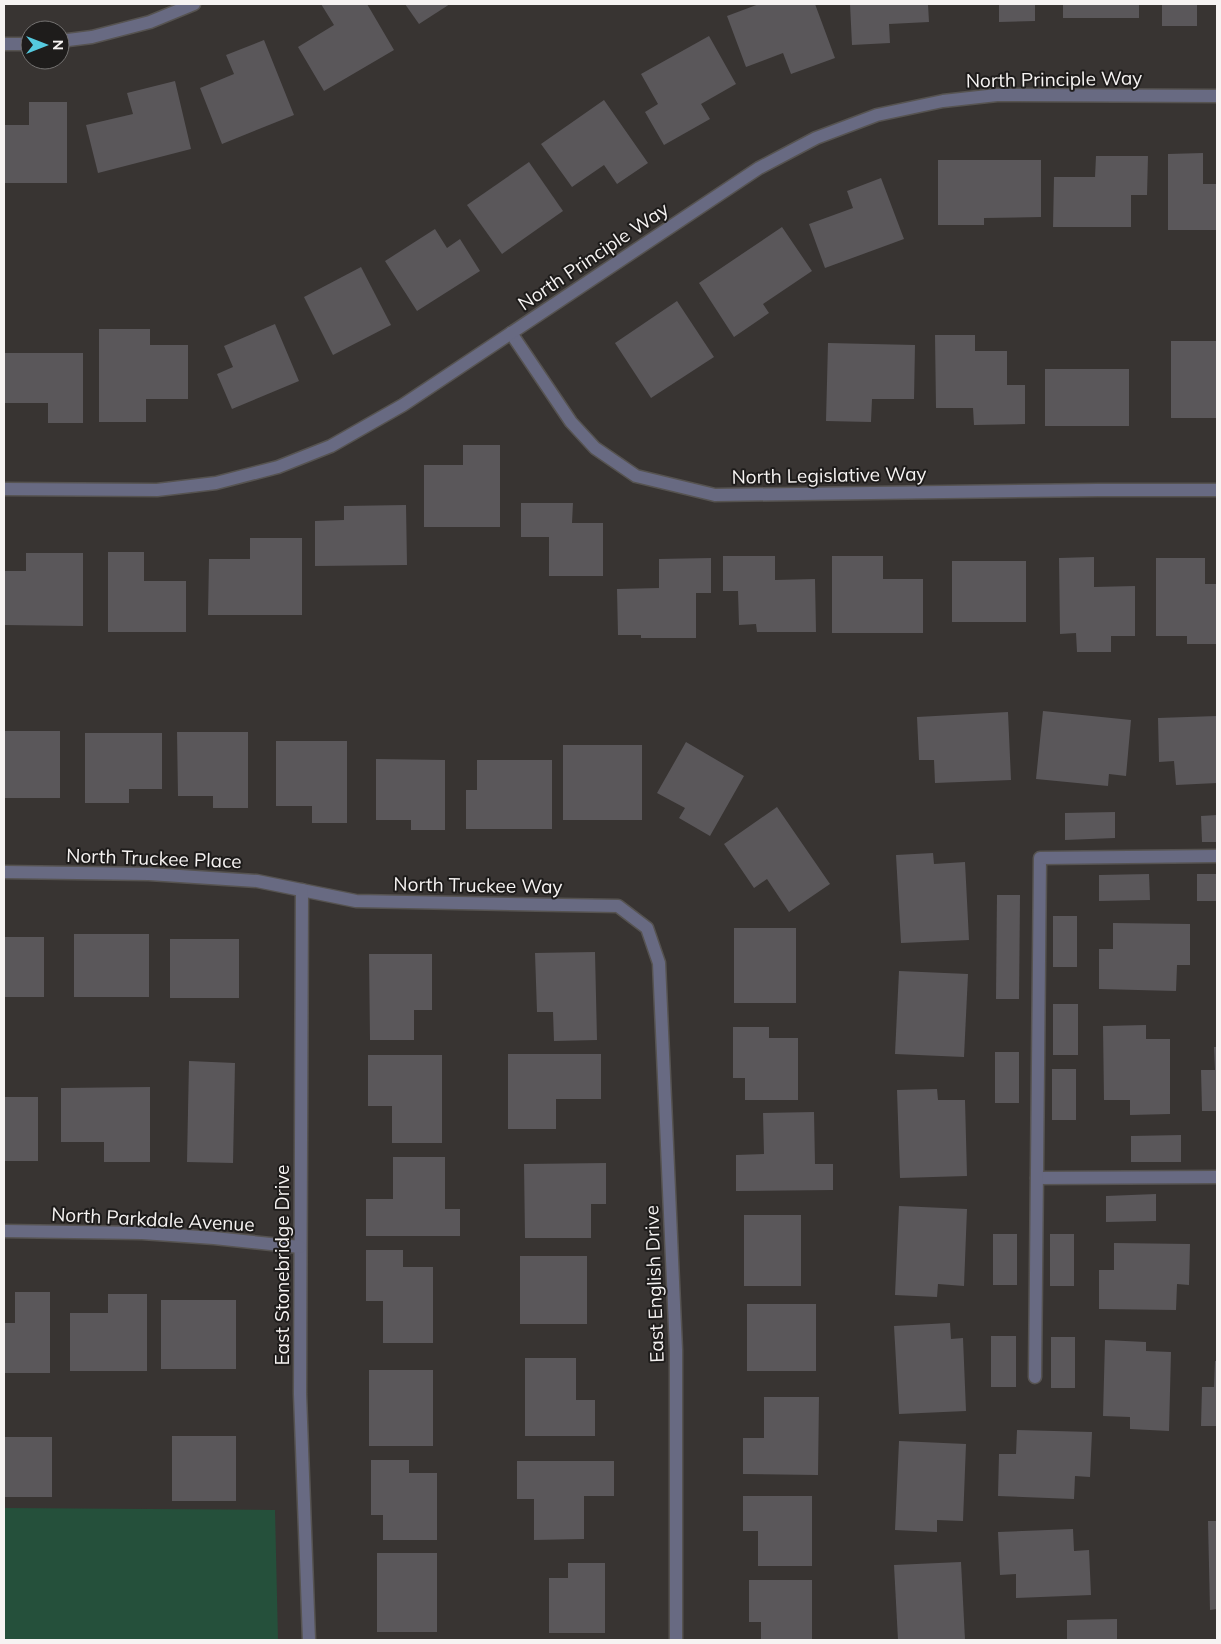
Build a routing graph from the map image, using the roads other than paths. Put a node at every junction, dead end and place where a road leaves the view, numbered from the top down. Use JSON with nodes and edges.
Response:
{"nodes":[{"id":1,"x":194,"y":4,"type":"edge"},
{"id":2,"x":70,"y":39,"type":"edge"},
{"id":3,"x":4,"y":44,"type":"edge"},
{"id":4,"x":20,"y":44,"type":"edge"},
{"id":5,"x":1217,"y":96,"type":"edge"},
{"id":6,"x":511,"y":333,"type":"junction"},
{"id":7,"x":4,"y":489,"type":"edge"},
{"id":8,"x":1217,"y":490,"type":"edge"},
{"id":9,"x":1217,"y":856,"type":"edge"},
{"id":10,"x":4,"y":872,"type":"edge"},
{"id":11,"x":302,"y":890,"type":"junction"},
{"id":12,"x":647,"y":928,"type":"joint"},
{"id":13,"x":1217,"y":1177,"type":"edge"},
{"id":14,"x":1037,"y":1178,"type":"junction"},
{"id":15,"x":4,"y":1232,"type":"edge"},
{"id":16,"x":300,"y":1247,"type":"junction"},
{"id":17,"x":1036,"y":1377,"type":"dead end"},
{"id":18,"x":309,"y":1640,"type":"edge"},
{"id":19,"x":676,"y":1640,"type":"edge"}],
"edges":[{"from":1,"to":2,"type":"street"},
{"from":3,"to":4,"type":"street"},
{"from":5,"to":6,"type":"street","name":"North Principle Way"},
{"from":6,"to":7,"type":"street","name":"North Principle Way"},
{"from":6,"to":8,"type":"street","name":"North Legislative Way"},
{"from":9,"to":14,"type":"street"},
{"from":10,"to":11,"type":"street","name":"North Truckee Place"},
{"from":11,"to":12,"type":"street","name":"North Truckee Way"},
{"from":11,"to":16,"type":"street","name":"East Stonebridge Drive"},
{"from":12,"to":19,"type":"street","name":"East English Drive"},
{"from":13,"to":14,"type":"street"},
{"from":14,"to":17,"type":"street"},
{"from":15,"to":16,"type":"street","name":"North Parkdale Avenue"},
{"from":16,"to":18,"type":"street","name":"East Stonebridge Drive"}]}
